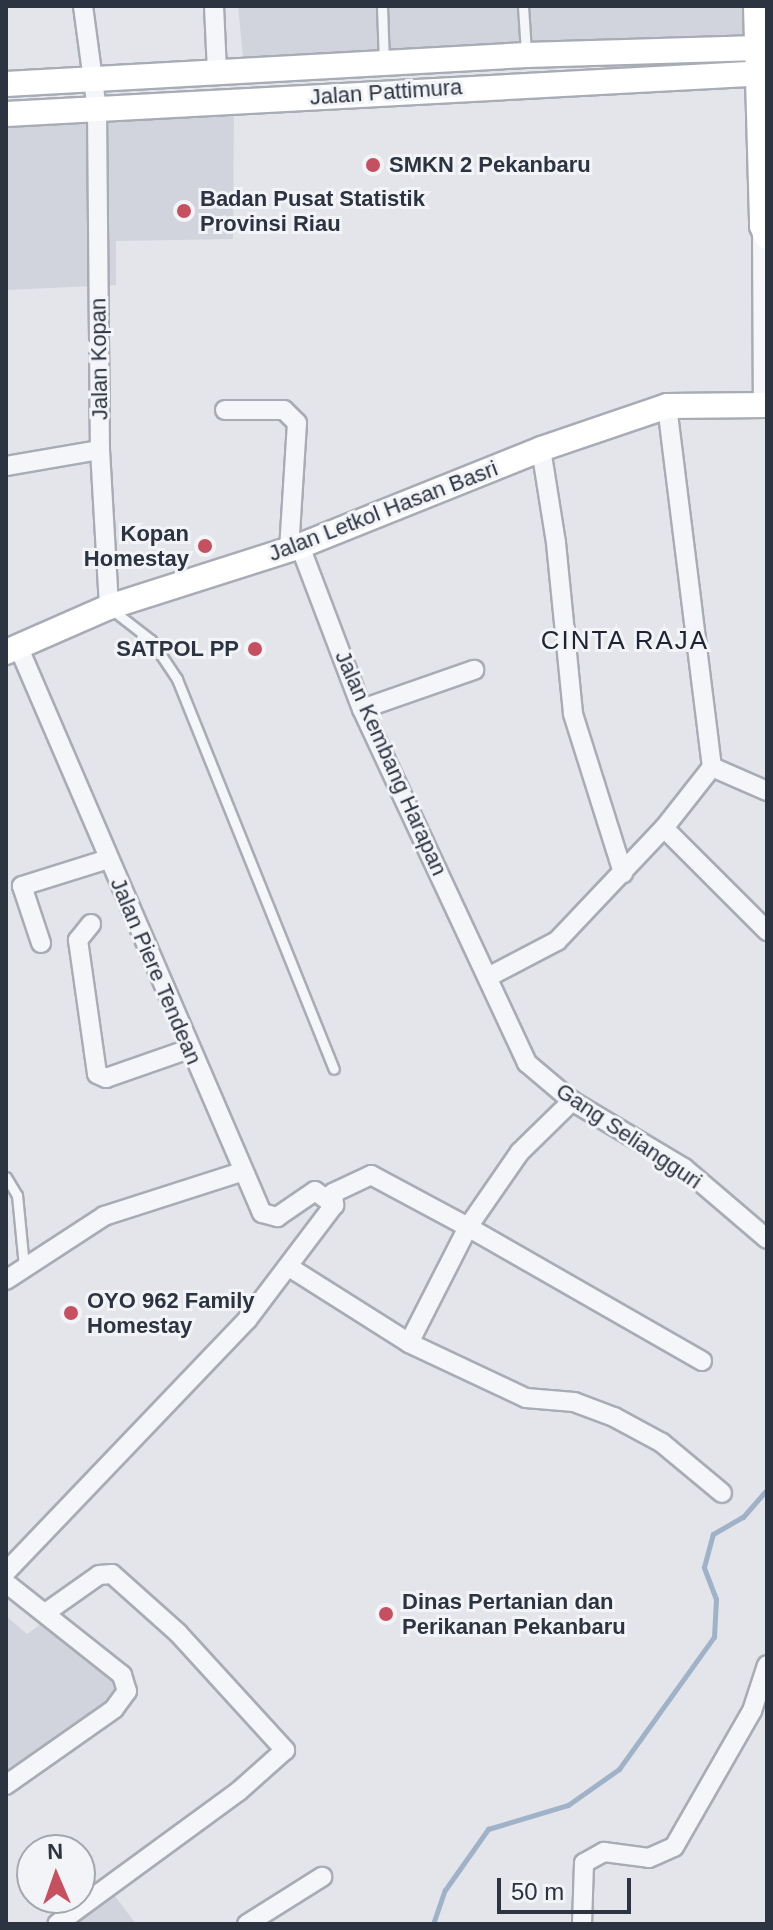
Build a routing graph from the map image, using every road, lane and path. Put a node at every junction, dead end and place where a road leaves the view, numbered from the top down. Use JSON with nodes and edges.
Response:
{"nodes":[{"id":1,"x":83,"y":6,"type":"edge"},
{"id":2,"x":214,"y":6,"type":"edge"},
{"id":3,"x":382,"y":6,"type":"edge"},
{"id":4,"x":523,"y":6,"type":"edge"},
{"id":5,"x":756,"y":6,"type":"edge"},
{"id":6,"x":761,"y":49,"type":"edge"},
{"id":7,"x":526,"y":55,"type":"junction"},
{"id":8,"x":384,"y":63,"type":"junction"},
{"id":9,"x":217,"y":73,"type":"junction"},
{"id":10,"x":95,"y":79,"type":"junction"},
{"id":11,"x":6,"y":84,"type":"edge"},
{"id":12,"x":762,"y":86,"type":"edge"},
{"id":13,"x":97,"y":110,"type":"junction"},
{"id":14,"x":6,"y":114,"type":"edge"},
{"id":15,"x":765,"y":231,"type":"edge"},
{"id":16,"x":765,"y":405,"type":"edge"},
{"id":17,"x":667,"y":406,"type":"junction"},
{"id":18,"x":225,"y":410,"type":"dead end"},
{"id":19,"x":541,"y":449,"type":"junction"},
{"id":20,"x":100,"y":450,"type":"junction"},
{"id":21,"x":6,"y":466,"type":"edge"},
{"id":22,"x":294,"y":548,"type":"junction"},
{"id":23,"x":109,"y":607,"type":"junction"},
{"id":24,"x":12,"y":649,"type":"edge"},
{"id":25,"x":474,"y":670,"type":"dead end"},
{"id":26,"x":362,"y":709,"type":"junction"},
{"id":27,"x":712,"y":767,"type":"junction"},
{"id":28,"x":767,"y":791,"type":"edge"},
{"id":29,"x":664,"y":828,"type":"junction"},
{"id":30,"x":108,"y":859,"type":"junction"},
{"id":31,"x":623,"y":873,"type":"junction"},
{"id":32,"x":91,"y":924,"type":"dead end"},
{"id":33,"x":767,"y":931,"type":"edge"},
{"id":34,"x":41,"y":943,"type":"dead end"},
{"id":35,"x":490,"y":976,"type":"junction"},
{"id":36,"x":189,"y":1049,"type":"junction"},
{"id":37,"x":334,"y":1069,"type":"dead end"},
{"id":38,"x":572,"y":1101,"type":"junction"},
{"id":39,"x":241,"y":1172,"type":"junction"},
{"id":40,"x":6,"y":1177,"type":"edge"},
{"id":41,"x":334,"y":1205,"type":"junction"},
{"id":42,"x":468,"y":1227,"type":"junction"},
{"id":43,"x":767,"y":1239,"type":"edge"},
{"id":44,"x":289,"y":1267,"type":"junction"},
{"id":45,"x":24,"y":1271,"type":"junction"},
{"id":46,"x":6,"y":1280,"type":"edge"},
{"id":47,"x":409,"y":1343,"type":"junction"},
{"id":48,"x":702,"y":1361,"type":"dead end"},
{"id":49,"x":722,"y":1493,"type":"dead end"},
{"id":50,"x":6,"y":1572,"type":"edge"},
{"id":51,"x":6,"y":1583,"type":"edge"},
{"id":52,"x":48,"y":1611,"type":"junction"},
{"id":53,"x":767,"y":1665,"type":"edge"},
{"id":54,"x":760,"y":1715,"type":"edge"},
{"id":55,"x":6,"y":1785,"type":"edge"},
{"id":56,"x":322,"y":1877,"type":"dead end"},
{"id":57,"x":57,"y":1924,"type":"edge"},
{"id":58,"x":247,"y":1924,"type":"edge"},
{"id":59,"x":582,"y":1924,"type":"edge"}],
"edges":[{"from":1,"to":10,"type":"street","name":"Jalan Kopan"},
{"from":2,"to":9,"type":"street"},
{"from":3,"to":8,"type":"lane"},
{"from":4,"to":7,"type":"lane"},
{"from":5,"to":6,"type":"main road"},
{"from":6,"to":7,"type":"main road","name":"Jalan Pattimura"},
{"from":6,"to":12,"type":"main road"},
{"from":7,"to":8,"type":"main road","name":"Jalan Pattimura"},
{"from":8,"to":9,"type":"main road","name":"Jalan Pattimura"},
{"from":9,"to":10,"type":"main road","name":"Jalan Pattimura"},
{"from":10,"to":11,"type":"main road","name":"Jalan Pattimura"},
{"from":10,"to":13,"type":"street","name":"Jalan Kopan"},
{"from":12,"to":13,"type":"main road","name":"Jalan Pattimura"},
{"from":12,"to":15,"type":"main road"},
{"from":13,"to":14,"type":"main road","name":"Jalan Pattimura"},
{"from":13,"to":20,"type":"street","name":"Jalan Kopan"},
{"from":15,"to":16,"type":"street"},
{"from":16,"to":17,"type":"main road","name":"Jalan Letkol Hasan Basri"},
{"from":17,"to":19,"type":"main road","name":"Jalan Letkol Hasan Basri"},
{"from":17,"to":27,"type":"street"},
{"from":18,"to":22,"type":"street"},
{"from":19,"to":22,"type":"main road","name":"Jalan Letkol Hasan Basri"},
{"from":19,"to":31,"type":"street"},
{"from":20,"to":21,"type":"street"},
{"from":20,"to":23,"type":"street","name":"Jalan Kopan"},
{"from":22,"to":23,"type":"main road","name":"Jalan Letkol Hasan Basri"},
{"from":22,"to":26,"type":"street","name":"Jalan Kembang Harapan"},
{"from":23,"to":24,"type":"main road","name":"Jalan Letkol Hasan Basri"},
{"from":23,"to":37,"type":"lane"},
{"from":24,"to":30,"type":"street","name":"Jalan Piere Tendean"},
{"from":25,"to":26,"type":"street"},
{"from":26,"to":35,"type":"street","name":"Jalan Kembang Harapan"},
{"from":27,"to":28,"type":"street"},
{"from":27,"to":29,"type":"street"},
{"from":29,"to":31,"type":"street"},
{"from":29,"to":33,"type":"street"},
{"from":30,"to":34,"type":"street"},
{"from":30,"to":36,"type":"street","name":"Jalan Piere Tendean"},
{"from":31,"to":35,"type":"street"},
{"from":32,"to":36,"type":"street"},
{"from":35,"to":38,"type":"street","name":"Gang Seliangguri"},
{"from":36,"to":39,"type":"street","name":"Jalan Piere Tendean"},
{"from":38,"to":42,"type":"street"},
{"from":38,"to":43,"type":"street","name":"Gang Seliangguri"},
{"from":39,"to":41,"type":"street","name":"Jalan Piere Tendean"},
{"from":39,"to":45,"type":"street"},
{"from":40,"to":45,"type":"lane"},
{"from":41,"to":42,"type":"street"},
{"from":41,"to":44,"type":"street"},
{"from":42,"to":47,"type":"street"},
{"from":42,"to":48,"type":"street"},
{"from":44,"to":47,"type":"street"},
{"from":44,"to":50,"type":"street"},
{"from":45,"to":46,"type":"street"},
{"from":47,"to":49,"type":"street"},
{"from":51,"to":52,"type":"street"},
{"from":52,"to":55,"type":"street"},
{"from":52,"to":57,"type":"street"},
{"from":53,"to":54,"type":"street"},
{"from":54,"to":59,"type":"street"},
{"from":56,"to":58,"type":"street"}]}
